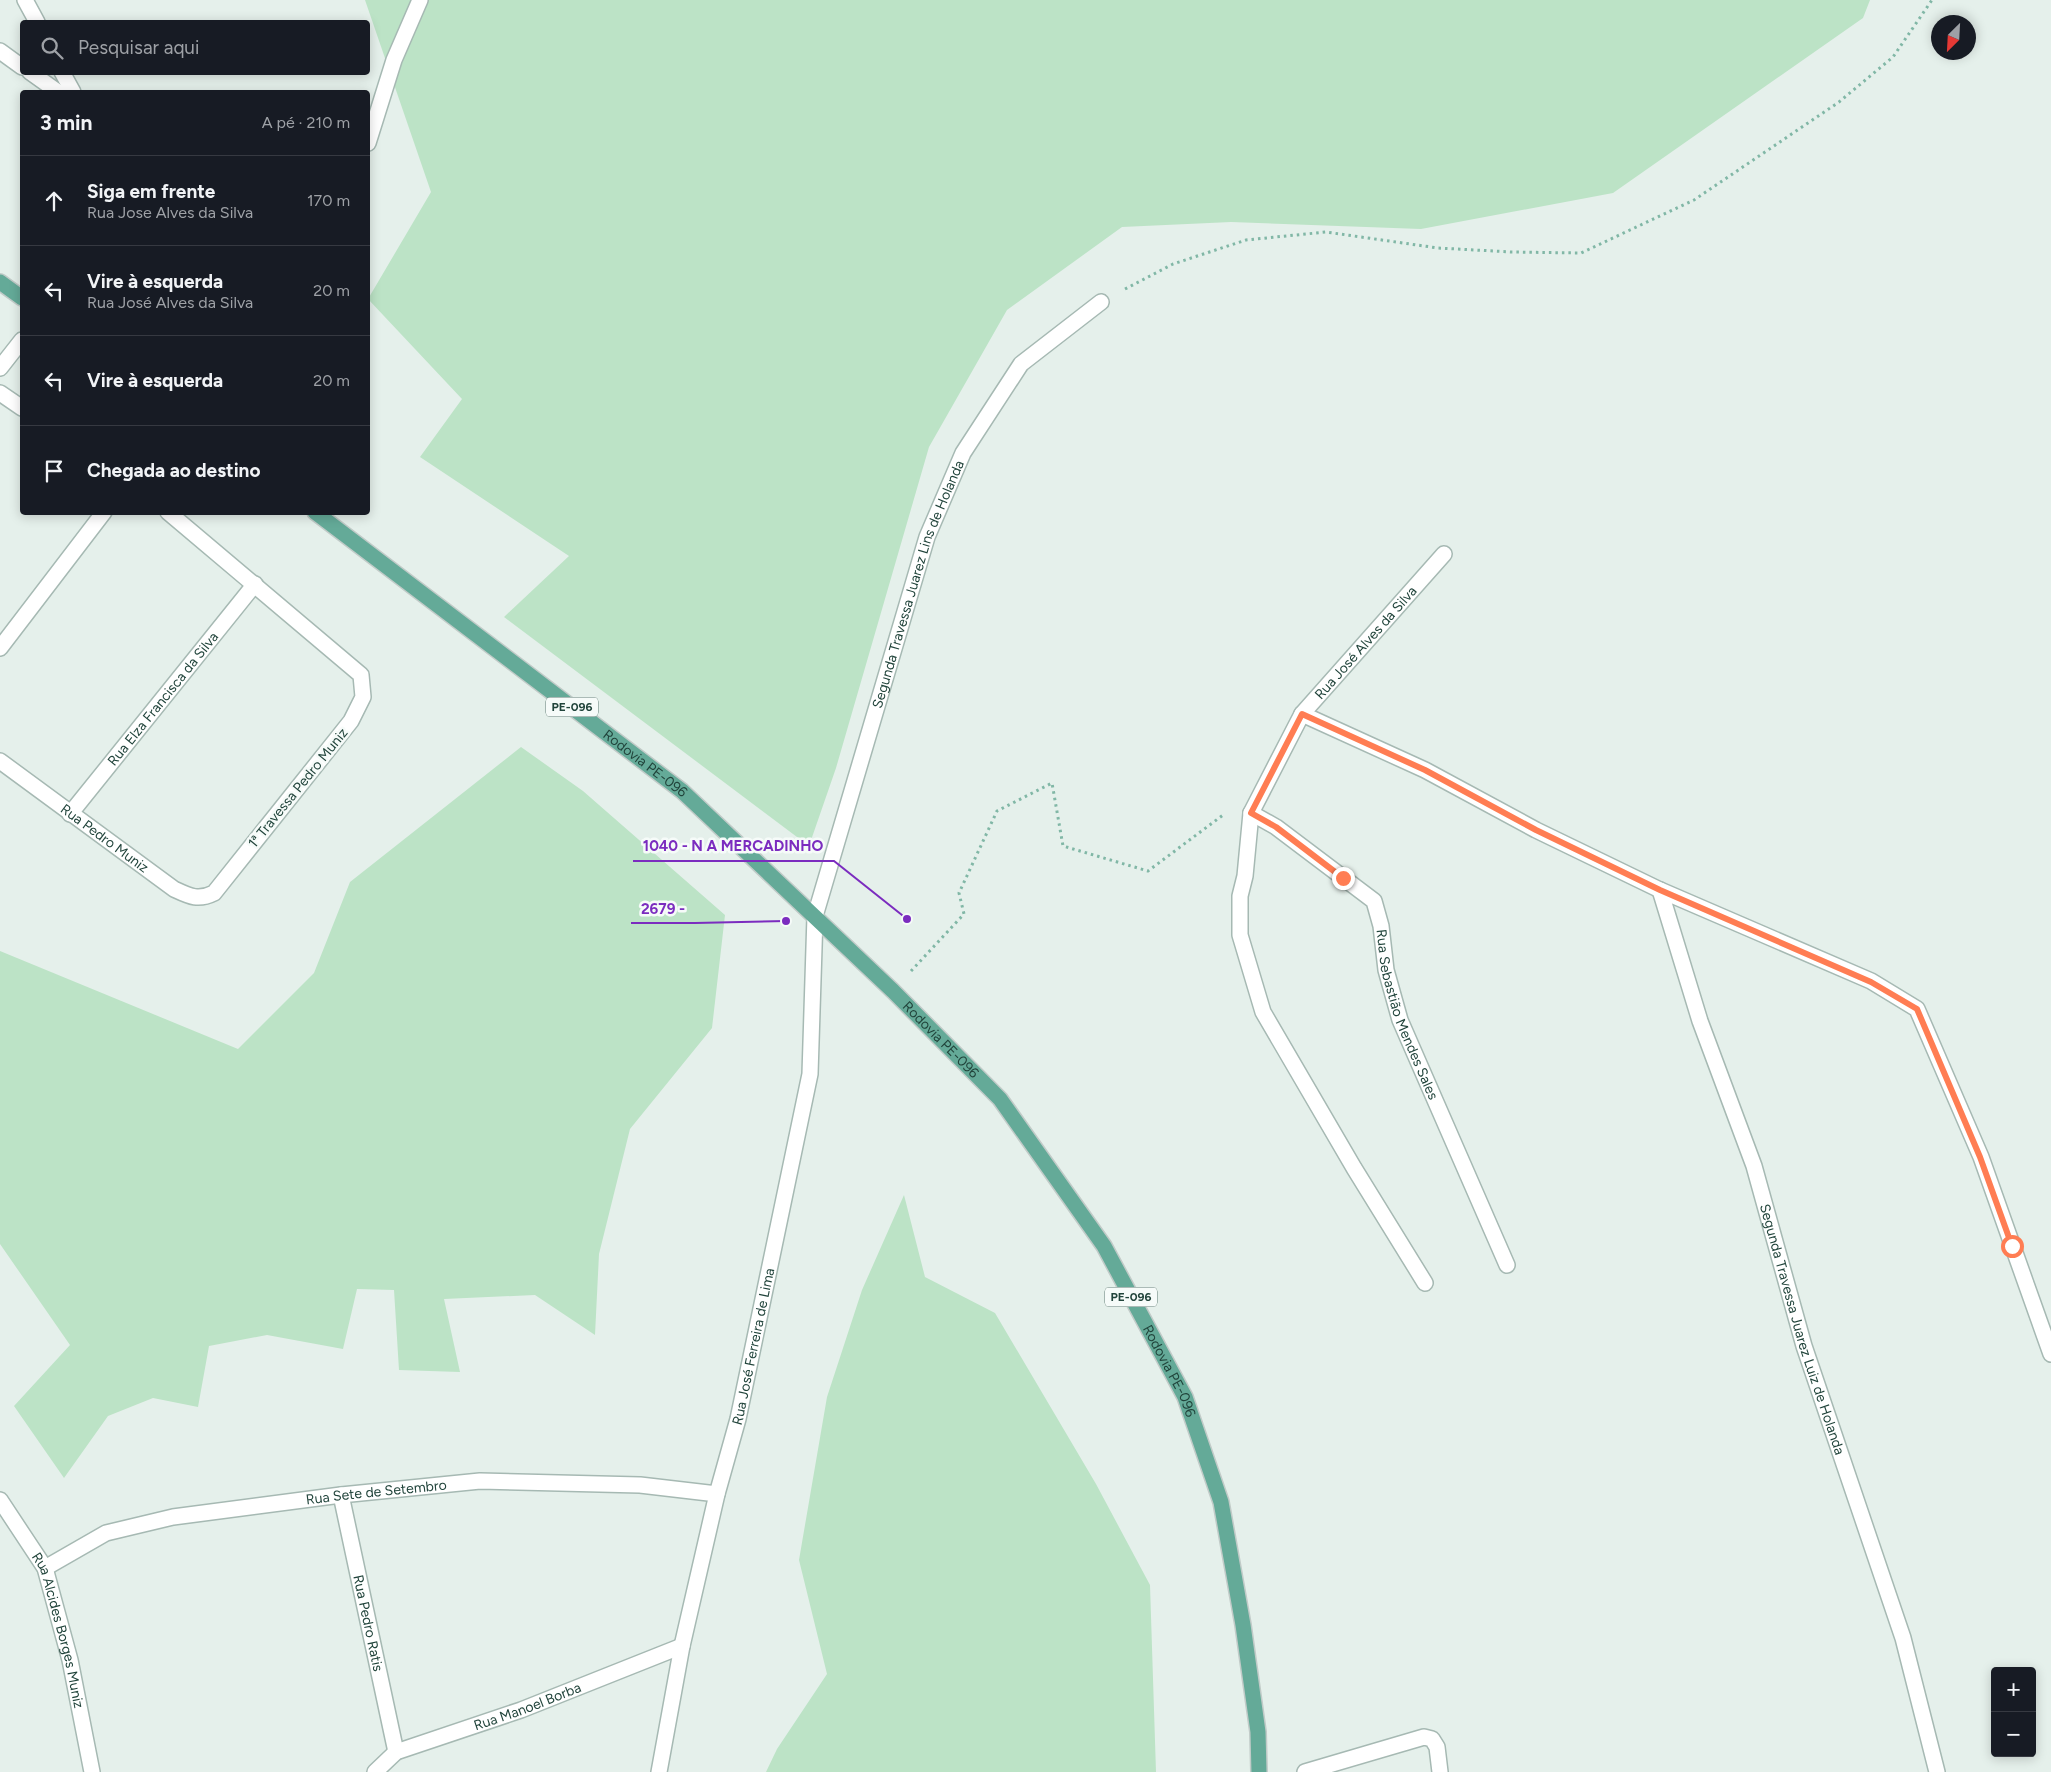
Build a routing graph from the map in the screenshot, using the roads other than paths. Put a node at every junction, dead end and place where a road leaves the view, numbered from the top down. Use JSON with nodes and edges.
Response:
{"nodes":[{"id":1,"x":25,"y":0,"type":"edge"},
{"id":2,"x":420,"y":0,"type":"edge"},
{"id":3,"x":36,"y":20,"type":"edge"},
{"id":4,"x":0,"y":51,"type":"edge"},
{"id":5,"x":20,"y":66,"type":"edge"},
{"id":6,"x":34,"y":75,"type":"edge"},
{"id":7,"x":64,"y":75,"type":"edge"},
{"id":8,"x":55,"y":90,"type":"edge"},
{"id":9,"x":72,"y":90,"type":"edge"},
{"id":10,"x":370,"y":137,"type":"edge"},
{"id":11,"x":0,"y":282,"type":"edge"},
{"id":12,"x":20,"y":297,"type":"edge"},
{"id":13,"x":1101,"y":302,"type":"road end"},
{"id":14,"x":20,"y":343,"type":"edge"},
{"id":15,"x":0,"y":368,"type":"edge"},
{"id":16,"x":0,"y":393,"type":"edge"},
{"id":17,"x":20,"y":407,"type":"edge"},
{"id":18,"x":102,"y":515,"type":"edge"},
{"id":19,"x":172,"y":515,"type":"edge"},
{"id":20,"x":319,"y":515,"type":"edge"},
{"id":21,"x":1444,"y":554,"type":"dead end"},
{"id":22,"x":255,"y":584,"type":"junction"},
{"id":23,"x":0,"y":648,"type":"edge"},
{"id":24,"x":1302,"y":714,"type":"junction"},
{"id":25,"x":0,"y":761,"type":"edge"},
{"id":26,"x":1251,"y":813,"type":"junction"},
{"id":27,"x":70,"y":814,"type":"junction"},
{"id":28,"x":1660,"y":890,"type":"junction"},
{"id":29,"x":214,"y":893,"type":"joint"},
{"id":30,"x":815,"y":916,"type":"junction"},
{"id":31,"x":1507,"y":1265,"type":"dead end"},
{"id":32,"x":1425,"y":1283,"type":"dead end"},
{"id":33,"x":2051,"y":1354,"type":"edge"},
{"id":34,"x":717,"y":1494,"type":"junction"},
{"id":35,"x":341,"y":1495,"type":"junction"},
{"id":36,"x":0,"y":1500,"type":"edge"},
{"id":37,"x":45,"y":1568,"type":"junction"},
{"id":38,"x":682,"y":1646,"type":"junction"},
{"id":39,"x":396,"y":1752,"type":"junction"},
{"id":40,"x":92,"y":1772,"type":"edge"},
{"id":41,"x":375,"y":1772,"type":"edge"},
{"id":42,"x":659,"y":1772,"type":"edge"},
{"id":43,"x":1259,"y":1772,"type":"edge"},
{"id":44,"x":1305,"y":1772,"type":"edge"},
{"id":45,"x":1440,"y":1772,"type":"edge"},
{"id":46,"x":1937,"y":1772,"type":"edge"}],
"edges":[{"from":1,"to":3,"type":"street"},
{"from":2,"to":10,"type":"street"},
{"from":4,"to":5,"type":"street"},
{"from":6,"to":8,"type":"street"},
{"from":7,"to":9,"type":"street"},
{"from":11,"to":12,"type":"main road"},
{"from":13,"to":30,"type":"street","name":"Segunda Travessa Juarez Lins de Holanda"},
{"from":14,"to":15,"type":"street"},
{"from":16,"to":17,"type":"street"},
{"from":18,"to":23,"type":"street"},
{"from":19,"to":22,"type":"street"},
{"from":20,"to":30,"type":"main road","name":"Rodovia PE-096","number":"PE-096"},
{"from":21,"to":24,"type":"street","name":"Rua José Alves da Silva"},
{"from":22,"to":27,"type":"street","name":"Rua Elza Francisca da Silva"},
{"from":22,"to":29,"type":"street","name":"1ª Travessa Pedro Muniz"},
{"from":24,"to":26,"type":"street","name":"Rua José Alves da Silva"},
{"from":24,"to":28,"type":"street"},
{"from":25,"to":27,"type":"street","name":"Rua Pedro Muniz"},
{"from":26,"to":31,"type":"street","name":"Rua Sebastião Mendes Sales"},
{"from":26,"to":32,"type":"street"},
{"from":27,"to":29,"type":"street","name":"Rua Pedro Muniz"},
{"from":28,"to":33,"type":"street"},
{"from":28,"to":46,"type":"street","name":"Segunda Travessa Juarez Luiz de Holanda"},
{"from":30,"to":34,"type":"street","name":"Rua José Ferreira de Lima"},
{"from":30,"to":43,"type":"main road","name":"Rodovia PE-096","number":"PE-096"},
{"from":34,"to":35,"type":"street","name":"Rua Sete de Setembro"},
{"from":34,"to":38,"type":"street","name":"Rua José Ferreira de Lima"},
{"from":35,"to":37,"type":"street","name":"Rua Sete de Setembro"},
{"from":35,"to":39,"type":"street","name":"Rua Pedro Ratis"},
{"from":36,"to":37,"type":"street","name":"Rua Alcides Borges Muniz"},
{"from":37,"to":40,"type":"street","name":"Rua Alcides Borges Muniz"},
{"from":38,"to":39,"type":"street","name":"Rua Manoel Borba"},
{"from":38,"to":42,"type":"street","name":"Rua José Ferreira de Lima"},
{"from":39,"to":41,"type":"street","name":"Rua Manoel Borba"},
{"from":44,"to":45,"type":"street"}]}
